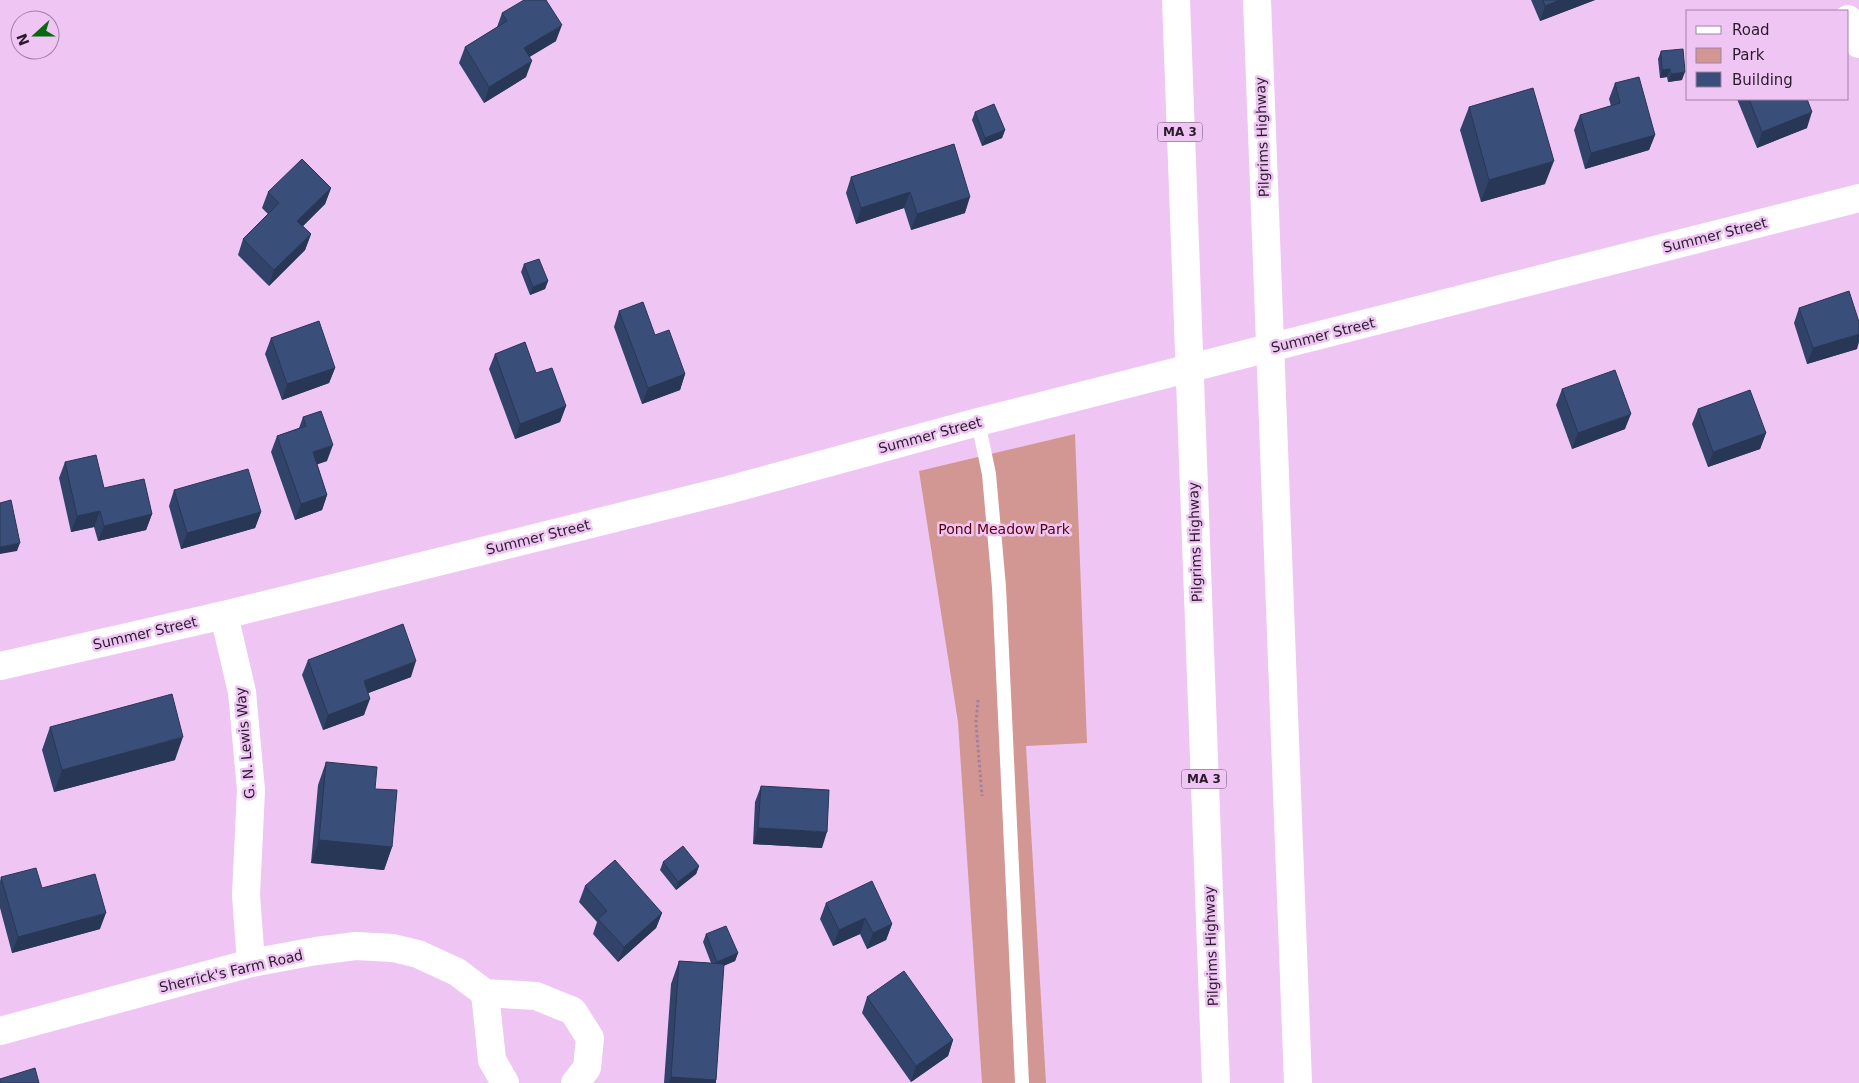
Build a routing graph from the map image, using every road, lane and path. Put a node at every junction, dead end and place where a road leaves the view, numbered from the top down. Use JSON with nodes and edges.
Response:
{"nodes":[{"id":1,"x":1176,"y":0,"type":"edge"},
{"id":2,"x":1257,"y":0,"type":"edge"},
{"id":3,"x":1849,"y":21,"type":"edge"},
{"id":4,"x":1859,"y":44,"type":"edge"},
{"id":5,"x":1859,"y":198,"type":"edge"},
{"id":6,"x":978,"y":422,"type":"junction"},
{"id":7,"x":224,"y":614,"type":"junction"},
{"id":8,"x":1,"y":667,"type":"edge"},
{"id":9,"x":252,"y":964,"type":"junction"},
{"id":10,"x":486,"y":993,"type":"junction"},
{"id":11,"x":0,"y":1031,"type":"edge"},
{"id":12,"x":505,"y":1083,"type":"edge"},
{"id":13,"x":575,"y":1083,"type":"edge"},
{"id":14,"x":1022,"y":1083,"type":"edge"},
{"id":15,"x":1216,"y":1083,"type":"edge"},
{"id":16,"x":1298,"y":1083,"type":"edge"}],
"edges":[{"from":1,"to":15,"type":"main road","name":"Pilgrims Highway","number":"MA 3"},
{"from":2,"to":16,"type":"main road","name":"Pilgrims Highway"},
{"from":3,"to":4,"type":"main road"},
{"from":5,"to":6,"type":"main road","name":"Summer Street"},
{"from":6,"to":7,"type":"main road","name":"Summer Street"},
{"from":6,"to":14,"type":"lane"},
{"from":7,"to":8,"type":"main road","name":"Summer Street"},
{"from":7,"to":9,"type":"main road","name":"G. N. Lewis Way"},
{"from":9,"to":10,"type":"main road","name":"Sherrick's Farm Road"},
{"from":9,"to":11,"type":"main road","name":"Sherrick's Farm Road"},
{"from":10,"to":12,"type":"main road"},
{"from":10,"to":13,"type":"main road"}]}
